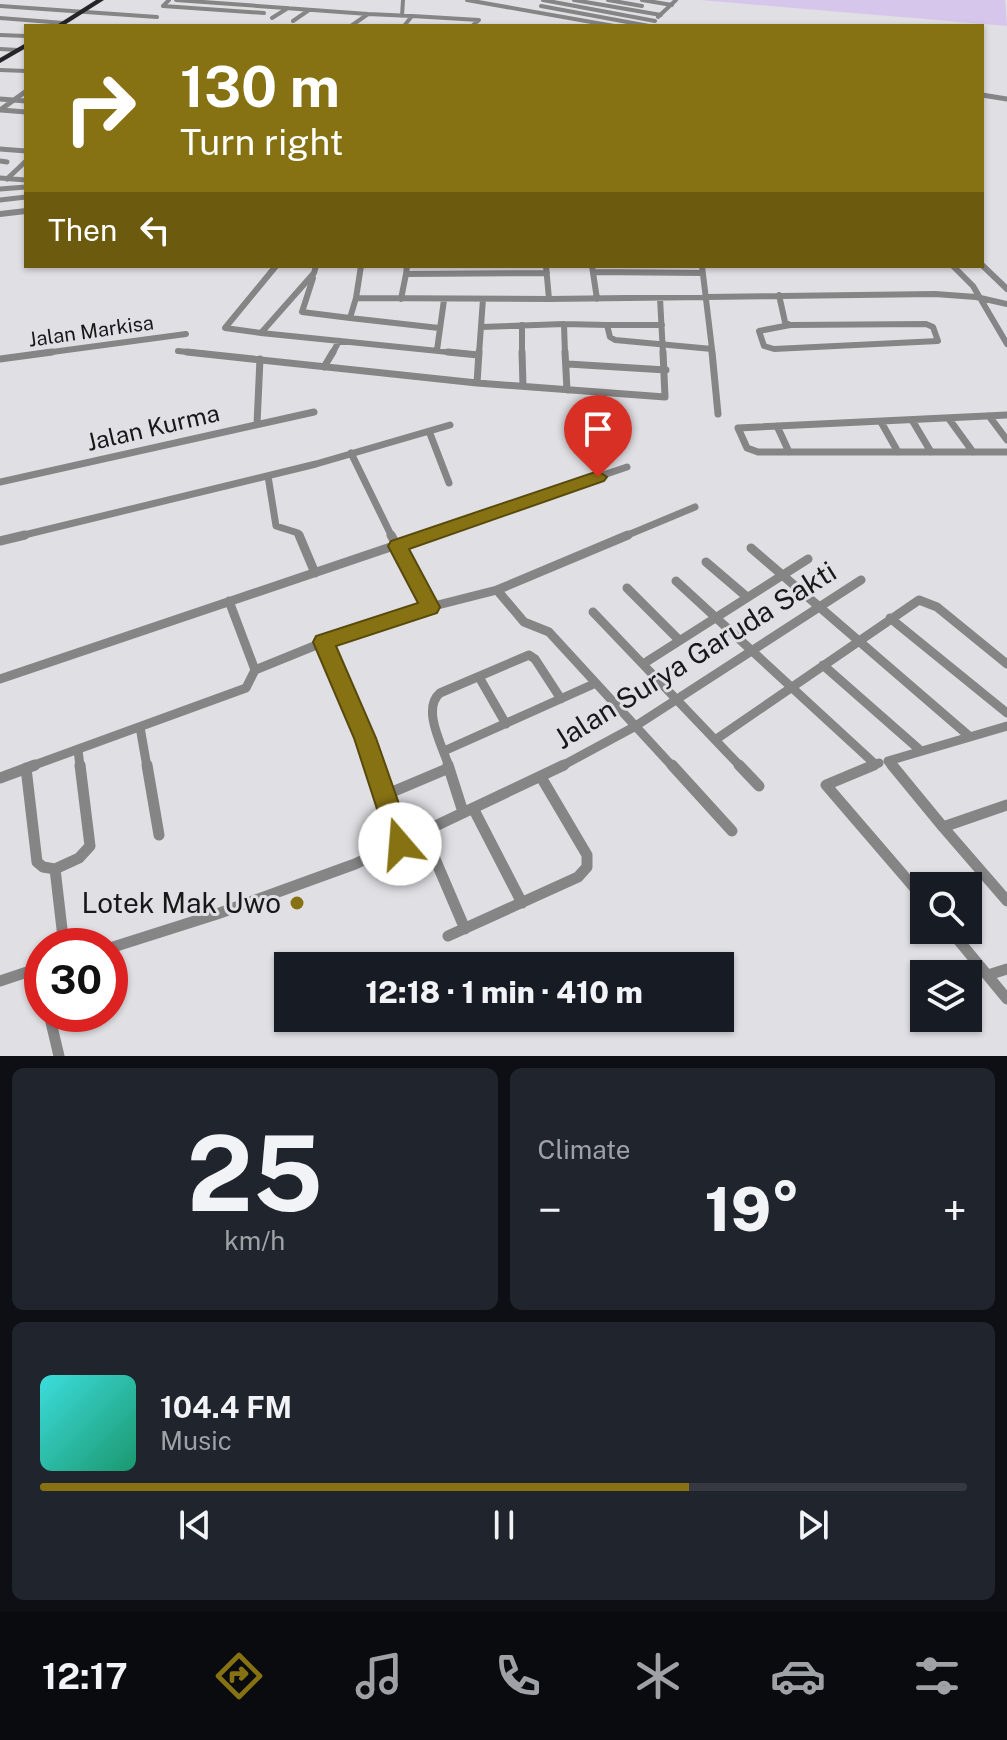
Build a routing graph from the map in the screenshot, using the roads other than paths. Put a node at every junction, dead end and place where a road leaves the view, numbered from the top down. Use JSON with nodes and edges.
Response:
{"nodes":[{"id":1,"x":101,"y":0,"type":"edge"},
{"id":2,"x":169,"y":0,"type":"edge"},
{"id":3,"x":176,"y":0,"type":"edge"},
{"id":4,"x":192,"y":0,"type":"edge"},
{"id":5,"x":246,"y":0,"type":"edge"},
{"id":6,"x":291,"y":0,"type":"edge"},
{"id":7,"x":311,"y":0,"type":"edge"},
{"id":8,"x":403,"y":0,"type":"edge"},
{"id":9,"x":467,"y":0,"type":"edge"},
{"id":10,"x":517,"y":0,"type":"edge"},
{"id":11,"x":540,"y":0,"type":"edge"},
{"id":12,"x":574,"y":0,"type":"edge"},
{"id":13,"x":608,"y":0,"type":"edge"},
{"id":14,"x":642,"y":0,"type":"edge"},
{"id":15,"x":676,"y":0,"type":"edge"},
{"id":16,"x":215,"y":1,"type":"edge"},
{"id":17,"x":627,"y":1,"type":"edge"},
{"id":18,"x":588,"y":2,"type":"junction"},
{"id":19,"x":2,"y":4,"type":"edge"},
{"id":20,"x":240,"y":4,"type":"junction"},
{"id":21,"x":600,"y":4,"type":"junction"},
{"id":22,"x":672,"y":5,"type":"junction"},
{"id":23,"x":541,"y":6,"type":"junction"},
{"id":24,"x":17,"y":7,"type":"junction"},
{"id":25,"x":280,"y":7,"type":"junction"},
{"id":26,"x":580,"y":7,"type":"junction"},
{"id":27,"x":617,"y":7,"type":"junction"},
{"id":28,"x":288,"y":8,"type":"junction"},
{"id":29,"x":299,"y":8,"type":"junction"},
{"id":30,"x":85,"y":9,"type":"junction"},
{"id":31,"x":311,"y":9,"type":"junction"},
{"id":32,"x":593,"y":9,"type":"junction"},
{"id":33,"x":520,"y":10,"type":"junction"},
{"id":34,"x":666,"y":10,"type":"junction"},
{"id":35,"x":609,"y":12,"type":"junction"},
{"id":36,"x":264,"y":13,"type":"dead end"},
{"id":37,"x":368,"y":14,"type":"junction"},
{"id":38,"x":546,"y":14,"type":"junction"},
{"id":39,"x":584,"y":14,"type":"junction"},
{"id":40,"x":512,"y":15,"type":"dead end"},
{"id":41,"x":661,"y":15,"type":"junction"},
{"id":42,"x":402,"y":16,"type":"junction"},
{"id":43,"x":412,"y":16,"type":"junction"},
{"id":44,"x":157,"y":17,"type":"dead end"},
{"id":45,"x":602,"y":17,"type":"junction"},
{"id":46,"x":0,"y":18,"type":"edge"},
{"id":47,"x":272,"y":18,"type":"dead end"},
{"id":48,"x":293,"y":21,"type":"dead end"},
{"id":49,"x":655,"y":21,"type":"junction"},
{"id":50,"x":593,"y":22,"type":"junction"},
{"id":51,"x":54,"y":24,"type":"edge"},
{"id":52,"x":64,"y":24,"type":"edge"},
{"id":53,"x":354,"y":24,"type":"edge"},
{"id":54,"x":406,"y":24,"type":"edge"},
{"id":55,"x":474,"y":24,"type":"edge"},
{"id":56,"x":604,"y":24,"type":"edge"},
{"id":57,"x":639,"y":24,"type":"edge"},
{"id":58,"x":651,"y":24,"type":"edge"},
{"id":59,"x":0,"y":35,"type":"edge"},
{"id":60,"x":24,"y":36,"type":"edge"},
{"id":61,"x":0,"y":49,"type":"edge"},
{"id":62,"x":18,"y":50,"type":"edge"},
{"id":63,"x":0,"y":61,"type":"edge"},
{"id":64,"x":0,"y":70,"type":"edge"},
{"id":65,"x":24,"y":71,"type":"edge"},
{"id":66,"x":24,"y":93,"type":"edge"},
{"id":67,"x":984,"y":95,"type":"edge"},
{"id":68,"x":0,"y":99,"type":"edge"},
{"id":69,"x":1007,"y":99,"type":"edge"},
{"id":70,"x":15,"y":100,"type":"junction"},
{"id":71,"x":24,"y":101,"type":"edge"},
{"id":72,"x":0,"y":110,"type":"edge"},
{"id":73,"x":24,"y":112,"type":"edge"},
{"id":74,"x":0,"y":149,"type":"edge"},
{"id":75,"x":24,"y":151,"type":"edge"},
{"id":76,"x":24,"y":163,"type":"edge"},
{"id":77,"x":4,"y":178,"type":"edge"},
{"id":78,"x":24,"y":180,"type":"edge"},
{"id":79,"x":24,"y":187,"type":"edge"},
{"id":80,"x":0,"y":189,"type":"edge"},
{"id":81,"x":24,"y":197,"type":"edge"},
{"id":82,"x":0,"y":200,"type":"edge"},
{"id":83,"x":24,"y":211,"type":"edge"},
{"id":84,"x":0,"y":214,"type":"edge"},
{"id":85,"x":984,"y":267,"type":"edge"},
{"id":86,"x":274,"y":268,"type":"edge"},
{"id":87,"x":361,"y":268,"type":"edge"},
{"id":88,"x":407,"y":268,"type":"edge"},
{"id":89,"x":955,"y":268,"type":"edge"},
{"id":90,"x":593,"y":269,"type":"edge"},
{"id":91,"x":664,"y":269,"type":"edge"},
{"id":92,"x":702,"y":269,"type":"edge"},
{"id":93,"x":315,"y":270,"type":"edge"},
{"id":94,"x":504,"y":270,"type":"edge"},
{"id":95,"x":546,"y":270,"type":"edge"},
{"id":96,"x":406,"y":274,"type":"junction"},
{"id":97,"x":1007,"y":289,"type":"edge"},
{"id":98,"x":779,"y":295,"type":"junction"},
{"id":99,"x":979,"y":295,"type":"junction"},
{"id":100,"x":356,"y":298,"type":"junction"},
{"id":101,"x":660,"y":298,"type":"junction"},
{"id":102,"x":705,"y":298,"type":"junction"},
{"id":103,"x":401,"y":299,"type":"junction"},
{"id":104,"x":483,"y":299,"type":"junction"},
{"id":105,"x":549,"y":299,"type":"junction"},
{"id":106,"x":597,"y":299,"type":"junction"},
{"id":107,"x":444,"y":300,"type":"junction"},
{"id":108,"x":1007,"y":304,"type":"edge"},
{"id":109,"x":280,"y":310,"type":"junction"},
{"id":110,"x":302,"y":312,"type":"junction"},
{"id":111,"x":350,"y":318,"type":"junction"},
{"id":112,"x":564,"y":324,"type":"junction"},
{"id":113,"x":522,"y":325,"type":"junction"},
{"id":114,"x":607,"y":325,"type":"junction"},
{"id":115,"x":662,"y":325,"type":"junction"},
{"id":116,"x":790,"y":325,"type":"junction"},
{"id":117,"x":481,"y":327,"type":"junction"},
{"id":118,"x":439,"y":328,"type":"junction"},
{"id":119,"x":261,"y":333,"type":"junction"},
{"id":120,"x":186,"y":334,"type":"dead end"},
{"id":121,"x":339,"y":341,"type":"junction"},
{"id":122,"x":1007,"y":344,"type":"edge"},
{"id":123,"x":664,"y":346,"type":"junction"},
{"id":124,"x":712,"y":349,"type":"junction"},
{"id":125,"x":437,"y":350,"type":"junction"},
{"id":126,"x":178,"y":351,"type":"dead end"},
{"id":127,"x":478,"y":355,"type":"junction"},
{"id":128,"x":0,"y":359,"type":"edge"},
{"id":129,"x":260,"y":359,"type":"junction"},
{"id":130,"x":568,"y":364,"type":"junction"},
{"id":131,"x":324,"y":367,"type":"junction"},
{"id":132,"x":666,"y":370,"type":"junction"},
{"id":133,"x":477,"y":383,"type":"junction"},
{"id":134,"x":523,"y":386,"type":"junction"},
{"id":135,"x":567,"y":390,"type":"junction"},
{"id":136,"x":314,"y":412,"type":"dead end"},
{"id":137,"x":718,"y":414,"type":"dead end"},
{"id":138,"x":1007,"y":415,"type":"edge"},
{"id":139,"x":989,"y":416,"type":"junction"},
{"id":140,"x":949,"y":419,"type":"junction"},
{"id":141,"x":912,"y":420,"type":"junction"},
{"id":142,"x":881,"y":422,"type":"junction"},
{"id":143,"x":257,"y":424,"type":"junction"},
{"id":144,"x":450,"y":425,"type":"dead end"},
{"id":145,"x":777,"y":426,"type":"junction"},
{"id":146,"x":429,"y":431,"type":"junction"},
{"id":147,"x":1007,"y":440,"type":"edge"},
{"id":148,"x":789,"y":452,"type":"junction"},
{"id":149,"x":898,"y":452,"type":"junction"},
{"id":150,"x":931,"y":452,"type":"junction"},
{"id":151,"x":973,"y":452,"type":"junction"},
{"id":152,"x":1007,"y":452,"type":"edge"},
{"id":153,"x":351,"y":453,"type":"junction"},
{"id":154,"x":627,"y":467,"type":"dead end"},
{"id":155,"x":268,"y":476,"type":"junction"},
{"id":156,"x":0,"y":482,"type":"edge"},
{"id":157,"x":449,"y":483,"type":"dead end"},
{"id":158,"x":695,"y":507,"type":"dead end"},
{"id":159,"x":0,"y":541,"type":"edge"},
{"id":160,"x":398,"y":546,"type":"junction"},
{"id":161,"x":751,"y":548,"type":"dead end"},
{"id":162,"x":808,"y":559,"type":"dead end"},
{"id":163,"x":706,"y":562,"type":"dead end"},
{"id":164,"x":315,"y":573,"type":"junction"},
{"id":165,"x":782,"y":575,"type":"junction"},
{"id":166,"x":861,"y":580,"type":"dead end"},
{"id":167,"x":676,"y":581,"type":"dead end"},
{"id":168,"x":627,"y":588,"type":"dead end"},
{"id":169,"x":497,"y":590,"type":"junction"},
{"id":170,"x":747,"y":597,"type":"junction"},
{"id":171,"x":229,"y":601,"type":"junction"},
{"id":172,"x":819,"y":606,"type":"junction"},
{"id":173,"x":430,"y":607,"type":"junction"},
{"id":174,"x":593,"y":612,"type":"dead end"},
{"id":175,"x":716,"y":618,"type":"junction"},
{"id":176,"x":890,"y":618,"type":"junction"},
{"id":177,"x":679,"y":640,"type":"junction"},
{"id":178,"x":860,"y":640,"type":"junction"},
{"id":179,"x":324,"y":642,"type":"junction"},
{"id":180,"x":752,"y":651,"type":"junction"},
{"id":181,"x":643,"y":664,"type":"junction"},
{"id":182,"x":1007,"y":664,"type":"edge"},
{"id":183,"x":823,"y":665,"type":"junction"},
{"id":184,"x":255,"y":670,"type":"junction"},
{"id":185,"x":479,"y":677,"type":"junction"},
{"id":186,"x":0,"y":679,"type":"edge"},
{"id":187,"x":596,"y":683,"type":"junction"},
{"id":188,"x":791,"y":687,"type":"junction"},
{"id":189,"x":561,"y":699,"type":"junction"},
{"id":190,"x":676,"y":701,"type":"junction"},
{"id":191,"x":1007,"y":713,"type":"edge"},
{"id":192,"x":506,"y":724,"type":"junction"},
{"id":193,"x":1007,"y":726,"type":"edge"},
{"id":194,"x":140,"y":727,"type":"junction"},
{"id":195,"x":634,"y":727,"type":"junction"},
{"id":196,"x":969,"y":736,"type":"junction"},
{"id":197,"x":715,"y":740,"type":"junction"},
{"id":198,"x":78,"y":749,"type":"junction"},
{"id":199,"x":444,"y":751,"type":"junction"},
{"id":200,"x":921,"y":751,"type":"junction"},
{"id":201,"x":888,"y":761,"type":"junction"},
{"id":202,"x":875,"y":764,"type":"junction"},
{"id":203,"x":26,"y":768,"type":"junction"},
{"id":204,"x":449,"y":768,"type":"junction"},
{"id":205,"x":541,"y":777,"type":"junction"},
{"id":206,"x":0,"y":778,"type":"edge"},
{"id":207,"x":759,"y":786,"type":"dead end"},
{"id":208,"x":385,"y":795,"type":"junction"},
{"id":209,"x":1007,"y":805,"type":"edge"},
{"id":210,"x":468,"y":810,"type":"junction"},
{"id":211,"x":943,"y":827,"type":"junction"},
{"id":212,"x":423,"y":831,"type":"junction"},
{"id":213,"x":732,"y":831,"type":"dead end"},
{"id":214,"x":159,"y":835,"type":"dead end"},
{"id":215,"x":400,"y":844,"type":"junction"},
{"id":216,"x":55,"y":869,"type":"junction"},
{"id":217,"x":910,"y":883,"type":"edge"},
{"id":218,"x":1002,"y":887,"type":"edge"},
{"id":219,"x":1007,"y":901,"type":"edge"},
{"id":220,"x":522,"y":903,"type":"junction"},
{"id":221,"x":62,"y":928,"type":"edge"},
{"id":222,"x":465,"y":929,"type":"junction"},
{"id":223,"x":448,"y":936,"type":"dead end"},
{"id":224,"x":128,"y":942,"type":"edge"},
{"id":225,"x":962,"y":944,"type":"edge"},
{"id":226,"x":1007,"y":969,"type":"edge"},
{"id":227,"x":24,"y":973,"type":"edge"},
{"id":228,"x":988,"y":975,"type":"junction"},
{"id":229,"x":0,"y":981,"type":"edge"},
{"id":230,"x":1007,"y":999,"type":"edge"},
{"id":231,"x":53,"y":1032,"type":"edge"},
{"id":232,"x":59,"y":1056,"type":"edge"}],
"edges":[{"from":1,"to":30,"type":"highway"},
{"from":2,"to":36,"type":"street"},
{"from":3,"to":4,"type":"street"},
{"from":4,"to":16,"type":"street"},
{"from":5,"to":20,"type":"street"},
{"from":6,"to":25,"type":"street"},
{"from":7,"to":29,"type":"street"},
{"from":8,"to":42,"type":"street"},
{"from":9,"to":33,"type":"street"},
{"from":10,"to":33,"type":"street"},
{"from":11,"to":23,"type":"street"},
{"from":11,"to":26,"type":"street"},
{"from":12,"to":18,"type":"street"},
{"from":13,"to":17,"type":"street"},
{"from":13,"to":21,"type":"street"},
{"from":14,"to":22,"type":"street"},
{"from":15,"to":22,"type":"street"},
{"from":16,"to":20,"type":"street"},
{"from":17,"to":34,"type":"street"},
{"from":18,"to":21,"type":"street"},
{"from":18,"to":26,"type":"street"},
{"from":19,"to":24,"type":"street"},
{"from":20,"to":25,"type":"street"},
{"from":21,"to":27,"type":"street"},
{"from":22,"to":34,"type":"street"},
{"from":23,"to":38,"type":"street"},
{"from":23,"to":39,"type":"street"},
{"from":24,"to":30,"type":"street"},
{"from":24,"to":30,"type":"street"},
{"from":25,"to":28,"type":"street"},
{"from":26,"to":32,"type":"street"},
{"from":27,"to":35,"type":"street"},
{"from":27,"to":41,"type":"street"},
{"from":28,"to":29,"type":"street"},
{"from":28,"to":47,"type":"street"},
{"from":29,"to":31,"type":"street"},
{"from":30,"to":44,"type":"street"},
{"from":30,"to":52,"type":"highway"},
{"from":31,"to":37,"type":"street"},
{"from":31,"to":48,"type":"street"},
{"from":32,"to":35,"type":"street"},
{"from":32,"to":39,"type":"street"},
{"from":33,"to":38,"type":"street"},
{"from":33,"to":40,"type":"street"},
{"from":34,"to":41,"type":"street"},
{"from":35,"to":49,"type":"street"},
{"from":37,"to":42,"type":"street"},
{"from":37,"to":53,"type":"street"},
{"from":38,"to":50,"type":"street"},
{"from":39,"to":45,"type":"street"},
{"from":41,"to":49,"type":"street"},
{"from":42,"to":43,"type":"street"},
{"from":43,"to":54,"type":"street"},
{"from":43,"to":55,"type":"street"},
{"from":45,"to":50,"type":"street"},
{"from":45,"to":57,"type":"street"},
{"from":46,"to":51,"type":"street"},
{"from":49,"to":58,"type":"street"},
{"from":50,"to":56,"type":"street"},
{"from":59,"to":60,"type":"street"},
{"from":61,"to":62,"type":"street"},
{"from":62,"to":63,"type":"highway"},
{"from":64,"to":65,"type":"street"},
{"from":66,"to":70,"type":"street"},
{"from":67,"to":69,"type":"street"},
{"from":68,"to":70,"type":"street"},
{"from":70,"to":71,"type":"street"},
{"from":70,"to":72,"type":"street"},
{"from":72,"to":73,"type":"street"},
{"from":74,"to":75,"type":"street"},
{"from":76,"to":77,"type":"street"},
{"from":77,"to":78,"type":"street"},
{"from":79,"to":80,"type":"street"},
{"from":81,"to":82,"type":"street"},
{"from":83,"to":84,"type":"street"},
{"from":85,"to":97,"type":"street"},
{"from":86,"to":119,"type":"street"},
{"from":87,"to":100,"type":"street"},
{"from":88,"to":96,"type":"street"},
{"from":89,"to":99,"type":"street"},
{"from":90,"to":91,"type":"street"},
{"from":90,"to":106,"type":"street"},
{"from":91,"to":92,"type":"street"},
{"from":92,"to":102,"type":"street"},
{"from":93,"to":109,"type":"street"},
{"from":93,"to":110,"type":"street"},
{"from":94,"to":95,"type":"street"},
{"from":94,"to":96,"type":"street"},
{"from":95,"to":105,"type":"street"},
{"from":96,"to":103,"type":"street"},
{"from":98,"to":99,"type":"street"},
{"from":98,"to":102,"type":"street"},
{"from":98,"to":116,"type":"street"},
{"from":99,"to":108,"type":"street"},
{"from":99,"to":122,"type":"street"},
{"from":100,"to":103,"type":"street"},
{"from":100,"to":111,"type":"street"},
{"from":101,"to":102,"type":"street"},
{"from":101,"to":106,"type":"street"},
{"from":101,"to":115,"type":"street"},
{"from":102,"to":124,"type":"street"},
{"from":103,"to":107,"type":"street"},
{"from":104,"to":105,"type":"street"},
{"from":104,"to":107,"type":"street"},
{"from":104,"to":117,"type":"street"},
{"from":105,"to":106,"type":"street"},
{"from":107,"to":118,"type":"street"},
{"from":109,"to":110,"type":"street"},
{"from":109,"to":119,"type":"street"},
{"from":110,"to":111,"type":"street"},
{"from":111,"to":118,"type":"street"},
{"from":112,"to":113,"type":"street"},
{"from":112,"to":114,"type":"street"},
{"from":112,"to":130,"type":"street"},
{"from":113,"to":117,"type":"street"},
{"from":113,"to":134,"type":"street"},
{"from":114,"to":115,"type":"street"},
{"from":114,"to":123,"type":"street"},
{"from":115,"to":123,"type":"street"},
{"from":116,"to":116,"type":"street"},
{"from":117,"to":127,"type":"street"},
{"from":118,"to":125,"type":"street"},
{"from":119,"to":121,"type":"street"},
{"from":120,"to":128,"type":"street","name":"Jalan Markisa"},
{"from":121,"to":125,"type":"street"},
{"from":121,"to":131,"type":"street"},
{"from":123,"to":124,"type":"street"},
{"from":123,"to":132,"type":"street"},
{"from":124,"to":137,"type":"street"},
{"from":125,"to":127,"type":"street"},
{"from":126,"to":129,"type":"street"},
{"from":127,"to":133,"type":"street"},
{"from":129,"to":131,"type":"street"},
{"from":129,"to":143,"type":"street"},
{"from":130,"to":132,"type":"street"},
{"from":130,"to":135,"type":"street"},
{"from":131,"to":133,"type":"street"},
{"from":132,"to":135,"type":"street"},
{"from":133,"to":134,"type":"street"},
{"from":134,"to":135,"type":"street"},
{"from":136,"to":143,"type":"street","name":"Jalan Kurma"},
{"from":138,"to":139,"type":"street"},
{"from":139,"to":140,"type":"street"},
{"from":139,"to":147,"type":"street"},
{"from":140,"to":141,"type":"street"},
{"from":140,"to":151,"type":"street"},
{"from":141,"to":142,"type":"street"},
{"from":141,"to":150,"type":"street"},
{"from":142,"to":145,"type":"street"},
{"from":142,"to":149,"type":"street"},
{"from":143,"to":156,"type":"street","name":"Jalan Kurma"},
{"from":144,"to":146,"type":"street"},
{"from":145,"to":148,"type":"street"},
{"from":145,"to":148,"type":"street"},
{"from":146,"to":153,"type":"street"},
{"from":146,"to":157,"type":"street"},
{"from":148,"to":149,"type":"street"},
{"from":149,"to":150,"type":"street"},
{"from":150,"to":151,"type":"street"},
{"from":151,"to":152,"type":"street"},
{"from":153,"to":155,"type":"street"},
{"from":153,"to":160,"type":"street"},
{"from":154,"to":160,"type":"street"},
{"from":155,"to":159,"type":"street"},
{"from":155,"to":164,"type":"street"},
{"from":158,"to":169,"type":"street"},
{"from":160,"to":164,"type":"street"},
{"from":160,"to":173,"type":"street"},
{"from":161,"to":165,"type":"street"},
{"from":162,"to":165,"type":"street"},
{"from":163,"to":170,"type":"street"},
{"from":164,"to":171,"type":"street"},
{"from":165,"to":170,"type":"street"},
{"from":165,"to":172,"type":"street"},
{"from":166,"to":172,"type":"street","name":"Jalan Surya Garuda Sakti"},
{"from":167,"to":175,"type":"street"},
{"from":168,"to":177,"type":"street"},
{"from":169,"to":173,"type":"street"},
{"from":169,"to":187,"type":"street"},
{"from":170,"to":175,"type":"street"},
{"from":171,"to":184,"type":"street"},
{"from":171,"to":186,"type":"street"},
{"from":172,"to":178,"type":"street"},
{"from":172,"to":180,"type":"street","name":"Jalan Surya Garuda Sakti"},
{"from":173,"to":179,"type":"street"},
{"from":174,"to":181,"type":"street"},
{"from":175,"to":177,"type":"street"},
{"from":175,"to":180,"type":"street"},
{"from":176,"to":178,"type":"street"},
{"from":176,"to":182,"type":"street"},
{"from":176,"to":191,"type":"street"},
{"from":177,"to":181,"type":"street"},
{"from":178,"to":183,"type":"street"},
{"from":178,"to":196,"type":"street"},
{"from":179,"to":184,"type":"street"},
{"from":179,"to":208,"type":"street"},
{"from":180,"to":188,"type":"street"},
{"from":180,"to":190,"type":"street","name":"Jalan Surya Garuda Sakti"},
{"from":181,"to":190,"type":"street"},
{"from":183,"to":188,"type":"street"},
{"from":183,"to":200,"type":"street"},
{"from":184,"to":194,"type":"street"},
{"from":185,"to":189,"type":"street"},
{"from":185,"to":192,"type":"street"},
{"from":185,"to":199,"type":"street"},
{"from":187,"to":189,"type":"street"},
{"from":187,"to":195,"type":"street"},
{"from":188,"to":197,"type":"street"},
{"from":188,"to":202,"type":"street"},
{"from":189,"to":192,"type":"street"},
{"from":190,"to":195,"type":"street","name":"Jalan Surya Garuda Sakti"},
{"from":190,"to":197,"type":"street"},
{"from":192,"to":199,"type":"street"},
{"from":193,"to":196,"type":"street"},
{"from":194,"to":198,"type":"street"},
{"from":194,"to":214,"type":"street"},
{"from":195,"to":205,"type":"street","name":"Jalan Surya Garuda Sakti"},
{"from":195,"to":213,"type":"street"},
{"from":196,"to":200,"type":"street"},
{"from":197,"to":207,"type":"street"},
{"from":198,"to":203,"type":"street"},
{"from":198,"to":216,"type":"street"},
{"from":199,"to":204,"type":"street"},
{"from":200,"to":201,"type":"street"},
{"from":201,"to":202,"type":"street"},
{"from":201,"to":211,"type":"street"},
{"from":202,"to":217,"type":"street"},
{"from":203,"to":206,"type":"street"},
{"from":203,"to":216,"type":"street"},
{"from":204,"to":208,"type":"street"},
{"from":204,"to":210,"type":"street"},
{"from":205,"to":210,"type":"street","name":"Jalan Surya Garuda Sakti"},
{"from":205,"to":220,"type":"street"},
{"from":208,"to":215,"type":"street"},
{"from":209,"to":211,"type":"street"},
{"from":210,"to":212,"type":"street","name":"Jalan Surya Garuda Sakti"},
{"from":210,"to":220,"type":"street"},
{"from":211,"to":218,"type":"street"},
{"from":212,"to":215,"type":"street","name":"Jalan Surya Garuda Sakti"},
{"from":212,"to":222,"type":"street"},
{"from":215,"to":224,"type":"street","name":"Jalan Surya Garuda Sakti"},
{"from":216,"to":221,"type":"street"},
{"from":218,"to":219,"type":"street"},
{"from":220,"to":222,"type":"street"},
{"from":222,"to":223,"type":"street"},
{"from":225,"to":228,"type":"street"},
{"from":226,"to":228,"type":"street"},
{"from":227,"to":229,"type":"street"},
{"from":228,"to":230,"type":"street"},
{"from":231,"to":232,"type":"street"}]}
